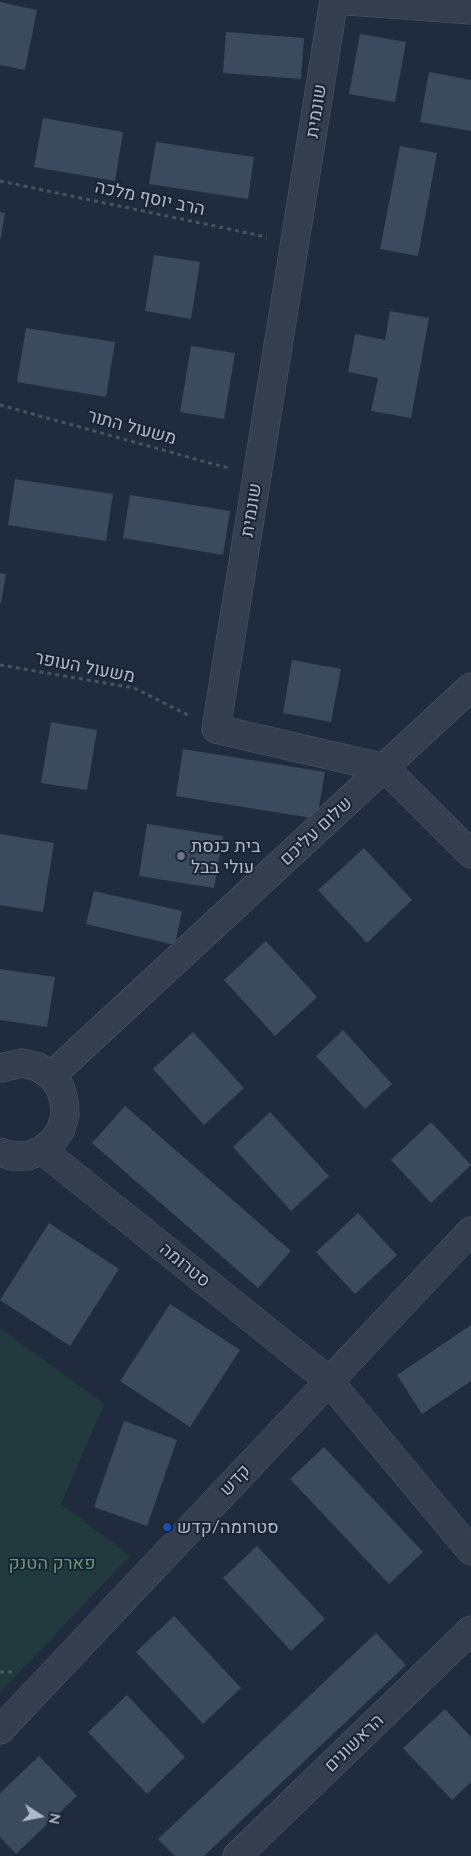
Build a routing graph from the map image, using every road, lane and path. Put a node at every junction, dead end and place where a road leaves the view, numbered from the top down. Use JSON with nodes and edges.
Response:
{"nodes":[{"id":1,"x":334,"y":0,"type":"edge"},
{"id":2,"x":471,"y":10,"type":"edge"},
{"id":3,"x":0,"y":181,"type":"edge"},
{"id":4,"x":295,"y":242,"type":"junction"},
{"id":5,"x":0,"y":405,"type":"edge"},
{"id":6,"x":257,"y":476,"type":"junction"},
{"id":7,"x":0,"y":665,"type":"edge"},
{"id":8,"x":471,"y":687,"type":"edge"},
{"id":9,"x":216,"y":729,"type":"junction"},
{"id":10,"x":385,"y":768,"type":"junction"},
{"id":11,"x":471,"y":854,"type":"edge"},
{"id":12,"x":0,"y":1068,"type":"edge"},
{"id":13,"x":51,"y":1076,"type":"junction"},
{"id":14,"x":42,"y":1150,"type":"junction"},
{"id":15,"x":0,"y":1152,"type":"edge"},
{"id":16,"x":471,"y":1231,"type":"edge"},
{"id":17,"x":328,"y":1380,"type":"junction"},
{"id":18,"x":471,"y":1551,"type":"edge"},
{"id":19,"x":471,"y":1630,"type":"edge"},
{"id":20,"x":0,"y":1730,"type":"edge"},
{"id":21,"x":242,"y":1854,"type":"edge"}],
"edges":[{"from":1,"to":2,"type":"street","name":"שונמית"},
{"from":1,"to":4,"type":"street","name":"שונמית"},
{"from":3,"to":4,"type":"path","name":"הרב יוסף מלכה"},
{"from":4,"to":6,"type":"street","name":"שונמית"},
{"from":5,"to":6,"type":"path","name":"משעול התור"},
{"from":6,"to":9,"type":"street","name":"שונמית"},
{"from":7,"to":9,"type":"path","name":"משעול העופר"},
{"from":8,"to":10,"type":"street","name":"שלום עליכם"},
{"from":9,"to":10,"type":"street"},
{"from":10,"to":11,"type":"street"},
{"from":10,"to":13,"type":"street","name":"שלום עליכם"},
{"from":12,"to":13,"type":"street"},
{"from":13,"to":14,"type":"street"},
{"from":14,"to":15,"type":"street"},
{"from":14,"to":17,"type":"street","name":"סטרומה"},
{"from":16,"to":17,"type":"street","name":"קדש"},
{"from":17,"to":18,"type":"street","name":"סטרומה"},
{"from":17,"to":20,"type":"street","name":"קדש"},
{"from":19,"to":21,"type":"street","name":"הראשונים"}]}
